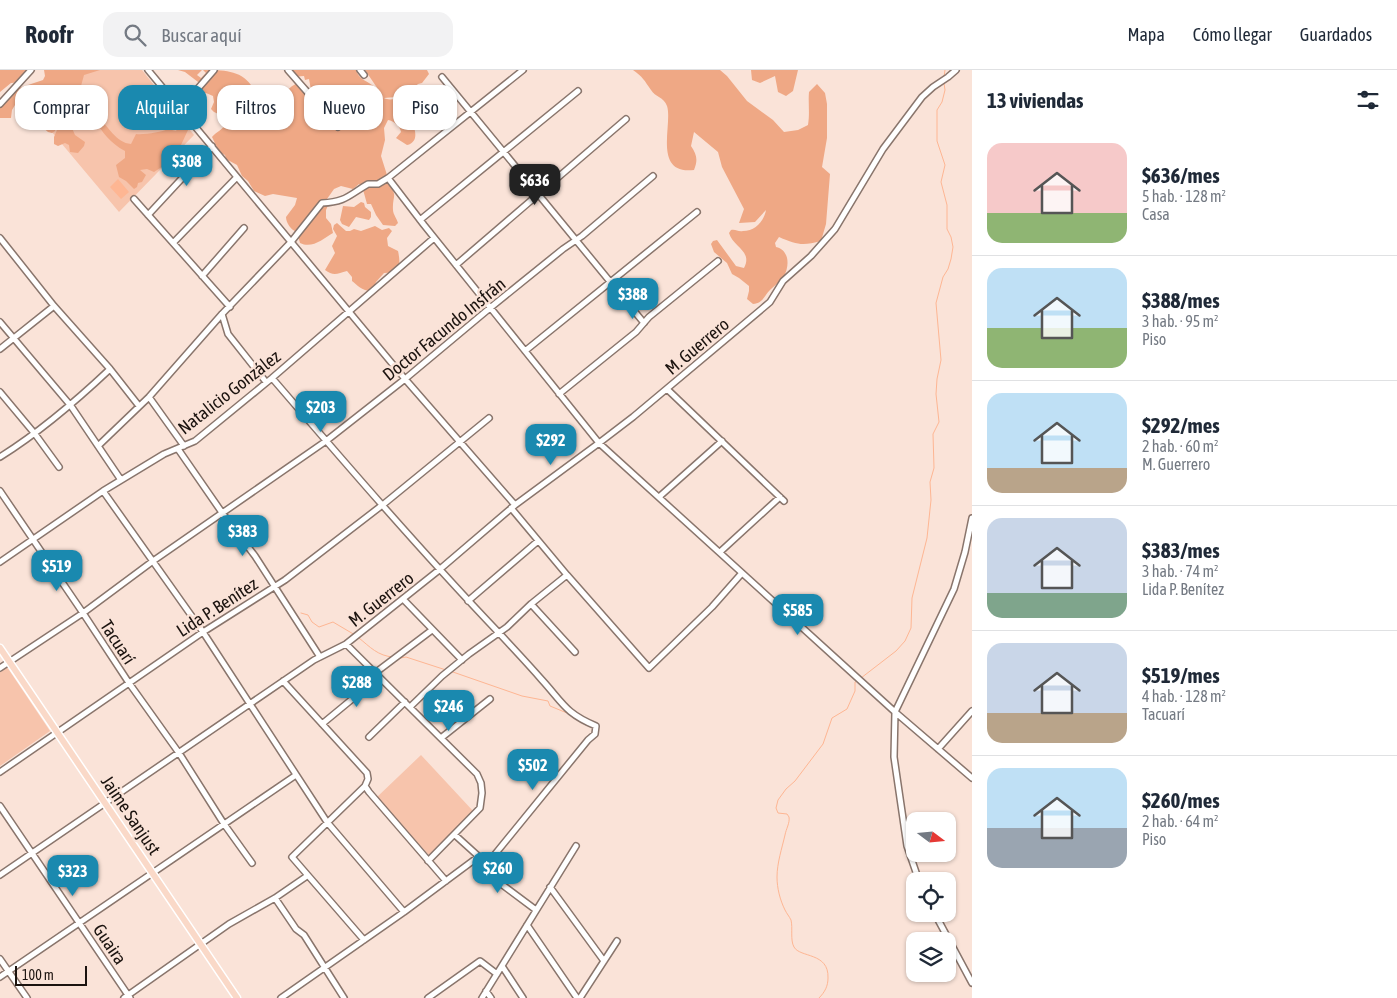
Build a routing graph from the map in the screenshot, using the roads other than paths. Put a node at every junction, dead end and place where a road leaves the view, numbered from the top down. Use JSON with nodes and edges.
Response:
{"nodes":[{"id":1,"x":31,"y":70,"type":"edge"},
{"id":2,"x":148,"y":70,"type":"edge"},
{"id":3,"x":214,"y":70,"type":"edge"},
{"id":4,"x":288,"y":70,"type":"edge"},
{"id":5,"x":360,"y":70,"type":"edge"},
{"id":6,"x":522,"y":70,"type":"edge"},
{"id":7,"x":956,"y":70,"type":"edge"},
{"id":8,"x":364,"y":75,"type":"dead end"},
{"id":9,"x":442,"y":77,"type":"dead end"},
{"id":10,"x":160,"y":85,"type":"edge"},
{"id":11,"x":201,"y":85,"type":"edge"},
{"id":12,"x":304,"y":88,"type":"edge"},
{"id":13,"x":578,"y":91,"type":"dead end"},
{"id":14,"x":0,"y":104,"type":"edge"},
{"id":15,"x":470,"y":111,"type":"junction"},
{"id":16,"x":626,"y":119,"type":"dead end"},
{"id":17,"x":198,"y":130,"type":"edge"},
{"id":18,"x":212,"y":146,"type":"junction"},
{"id":19,"x":503,"y":152,"type":"junction"},
{"id":20,"x":653,"y":176,"type":"dead end"},
{"id":21,"x":237,"y":177,"type":"junction"},
{"id":22,"x":388,"y":178,"type":"junction"},
{"id":23,"x":538,"y":194,"type":"junction"},
{"id":24,"x":134,"y":199,"type":"dead end"},
{"id":25,"x":697,"y":212,"type":"dead end"},
{"id":26,"x":148,"y":215,"type":"junction"},
{"id":27,"x":420,"y":220,"type":"junction"},
{"id":28,"x":244,"y":228,"type":"dead end"},
{"id":29,"x":0,"y":238,"type":"edge"},
{"id":30,"x":434,"y":238,"type":"junction"},
{"id":31,"x":576,"y":240,"type":"junction"},
{"id":32,"x":291,"y":242,"type":"junction"},
{"id":33,"x":173,"y":243,"type":"junction"},
{"id":34,"x":718,"y":260,"type":"dead end"},
{"id":35,"x":456,"y":266,"type":"junction"},
{"id":36,"x":202,"y":276,"type":"junction"},
{"id":37,"x":610,"y":282,"type":"junction"},
{"id":38,"x":54,"y":306,"type":"junction"},
{"id":39,"x":230,"y":307,"type":"junction"},
{"id":40,"x":490,"y":308,"type":"junction"},
{"id":41,"x":349,"y":312,"type":"junction"},
{"id":42,"x":222,"y":314,"type":"junction"},
{"id":43,"x":0,"y":322,"type":"edge"},
{"id":44,"x":644,"y":323,"type":"junction"},
{"id":45,"x":13,"y":339,"type":"junction"},
{"id":46,"x":0,"y":350,"type":"edge"},
{"id":47,"x":525,"y":351,"type":"junction"},
{"id":48,"x":110,"y":369,"type":"junction"},
{"id":49,"x":272,"y":378,"type":"junction"},
{"id":50,"x":405,"y":379,"type":"junction"},
{"id":51,"x":266,"y":382,"type":"junction"},
{"id":52,"x":667,"y":389,"type":"junction"},
{"id":53,"x":0,"y":392,"type":"edge"},
{"id":54,"x":559,"y":394,"type":"junction"},
{"id":55,"x":149,"y":397,"type":"junction"},
{"id":56,"x":70,"y":406,"type":"junction"},
{"id":57,"x":139,"y":406,"type":"junction"},
{"id":58,"x":489,"y":418,"type":"dead end"},
{"id":59,"x":35,"y":434,"type":"junction"},
{"id":60,"x":722,"y":441,"type":"junction"},
{"id":61,"x":326,"y":442,"type":"junction"},
{"id":62,"x":459,"y":442,"type":"junction"},
{"id":63,"x":599,"y":444,"type":"junction"},
{"id":64,"x":98,"y":446,"type":"junction"},
{"id":65,"x":184,"y":446,"type":"junction"},
{"id":66,"x":178,"y":449,"type":"junction"},
{"id":67,"x":0,"y":457,"type":"edge"},
{"id":68,"x":58,"y":467,"type":"dead end"},
{"id":69,"x":121,"y":480,"type":"junction"},
{"id":70,"x":0,"y":491,"type":"edge"},
{"id":71,"x":103,"y":491,"type":"junction"},
{"id":72,"x":659,"y":497,"type":"junction"},
{"id":73,"x":381,"y":506,"type":"junction"},
{"id":74,"x":513,"y":506,"type":"junction"},
{"id":75,"x":223,"y":514,"type":"junction"},
{"id":76,"x":972,"y":518,"type":"edge"},
{"id":77,"x":33,"y":539,"type":"junction"},
{"id":78,"x":538,"y":541,"type":"junction"},
{"id":79,"x":720,"y":552,"type":"junction"},
{"id":80,"x":153,"y":561,"type":"junction"},
{"id":81,"x":0,"y":562,"type":"edge"},
{"id":82,"x":439,"y":570,"type":"junction"},
{"id":83,"x":742,"y":573,"type":"junction"},
{"id":84,"x":567,"y":575,"type":"junction"},
{"id":85,"x":274,"y":587,"type":"junction"},
{"id":86,"x":403,"y":599,"type":"junction"},
{"id":87,"x":468,"y":601,"type":"junction"},
{"id":88,"x":531,"y":604,"type":"junction"},
{"id":89,"x":84,"y":613,"type":"junction"},
{"id":90,"x":432,"y":630,"type":"junction"},
{"id":91,"x":203,"y":632,"type":"junction"},
{"id":92,"x":499,"y":633,"type":"junction"},
{"id":93,"x":346,"y":644,"type":"junction"},
{"id":94,"x":0,"y":648,"type":"edge"},
{"id":95,"x":575,"y":652,"type":"dead end"},
{"id":96,"x":320,"y":657,"type":"junction"},
{"id":97,"x":462,"y":660,"type":"junction"},
{"id":98,"x":9,"y":662,"type":"junction"},
{"id":99,"x":0,"y":668,"type":"edge"},
{"id":100,"x":377,"y":675,"type":"junction"},
{"id":101,"x":284,"y":681,"type":"junction"},
{"id":102,"x":129,"y":683,"type":"junction"},
{"id":103,"x":490,"y":699,"type":"dead end"},
{"id":104,"x":250,"y":704,"type":"junction"},
{"id":105,"x":407,"y":705,"type":"junction"},
{"id":106,"x":972,"y":711,"type":"edge"},
{"id":107,"x":895,"y":712,"type":"junction"},
{"id":108,"x":322,"y":724,"type":"junction"},
{"id":109,"x":57,"y":733,"type":"junction"},
{"id":110,"x":369,"y":737,"type":"dead end"},
{"id":111,"x":441,"y":738,"type":"junction"},
{"id":112,"x":938,"y":749,"type":"junction"},
{"id":113,"x":179,"y":753,"type":"junction"},
{"id":114,"x":0,"y":772,"type":"edge"},
{"id":115,"x":296,"y":775,"type":"junction"},
{"id":116,"x":972,"y":778,"type":"edge"},
{"id":117,"x":365,"y":786,"type":"junction"},
{"id":118,"x":104,"y":803,"type":"junction"},
{"id":119,"x":0,"y":806,"type":"edge"},
{"id":120,"x":327,"y":822,"type":"junction"},
{"id":121,"x":224,"y":824,"type":"junction"},
{"id":122,"x":455,"y":835,"type":"junction"},
{"id":123,"x":576,"y":846,"type":"dead end"},
{"id":124,"x":32,"y":854,"type":"junction"},
{"id":125,"x":478,"y":857,"type":"junction"},
{"id":126,"x":428,"y":862,"type":"junction"},
{"id":127,"x":252,"y":863,"type":"dead end"},
{"id":128,"x":487,"y":864,"type":"junction"},
{"id":129,"x":916,"y":872,"type":"edge"},
{"id":130,"x":153,"y":874,"type":"junction"},
{"id":131,"x":0,"y":875,"type":"edge"},
{"id":132,"x":307,"y":876,"type":"junction"},
{"id":133,"x":446,"y":881,"type":"junction"},
{"id":134,"x":550,"y":887,"type":"junction"},
{"id":135,"x":275,"y":898,"type":"junction"},
{"id":136,"x":536,"y":910,"type":"junction"},
{"id":137,"x":404,"y":912,"type":"junction"},
{"id":138,"x":939,"y":922,"type":"edge"},
{"id":139,"x":80,"y":924,"type":"junction"},
{"id":140,"x":527,"y":925,"type":"junction"},
{"id":141,"x":364,"y":940,"type":"junction"},
{"id":142,"x":617,"y":941,"type":"dead end"},
{"id":143,"x":201,"y":945,"type":"junction"},
{"id":144,"x":0,"y":959,"type":"edge"},
{"id":145,"x":604,"y":961,"type":"junction"},
{"id":146,"x":502,"y":966,"type":"junction"},
{"id":147,"x":326,"y":968,"type":"junction"},
{"id":148,"x":9,"y":972,"type":"junction"},
{"id":149,"x":497,"y":974,"type":"junction"},
{"id":150,"x":0,"y":977,"type":"edge"},
{"id":151,"x":972,"y":983,"type":"edge"},
{"id":152,"x":486,"y":991,"type":"junction"},
{"id":153,"x":127,"y":997,"type":"edge"},
{"id":154,"x":26,"y":998,"type":"edge"},
{"id":155,"x":237,"y":998,"type":"edge"},
{"id":156,"x":280,"y":998,"type":"edge"},
{"id":157,"x":344,"y":998,"type":"edge"},
{"id":158,"x":428,"y":998,"type":"edge"},
{"id":159,"x":482,"y":998,"type":"edge"},
{"id":160,"x":491,"y":998,"type":"edge"},
{"id":161,"x":523,"y":998,"type":"edge"},
{"id":162,"x":578,"y":998,"type":"edge"}],
"edges":[{"from":1,"to":14,"type":"street"},
{"from":2,"to":10,"type":"street"},
{"from":3,"to":11,"type":"street"},
{"from":4,"to":12,"type":"street"},
{"from":5,"to":8,"type":"street"},
{"from":6,"to":15,"type":"street"},
{"from":7,"to":52,"type":"street","name":"M. Guerrero"},
{"from":9,"to":15,"type":"street"},
{"from":13,"to":19,"type":"street"},
{"from":15,"to":19,"type":"street"},
{"from":15,"to":22,"type":"street"},
{"from":16,"to":23,"type":"street"},
{"from":17,"to":18,"type":"street"},
{"from":18,"to":21,"type":"street"},
{"from":18,"to":26,"type":"street"},
{"from":19,"to":23,"type":"street"},
{"from":19,"to":27,"type":"street"},
{"from":20,"to":31,"type":"street","name":"Doctor Facundo Insfrán"},
{"from":21,"to":32,"type":"street"},
{"from":21,"to":33,"type":"street"},
{"from":22,"to":27,"type":"street"},
{"from":22,"to":32,"type":"street"},
{"from":23,"to":31,"type":"street"},
{"from":23,"to":35,"type":"street"},
{"from":24,"to":26,"type":"street"},
{"from":25,"to":37,"type":"street"},
{"from":26,"to":33,"type":"street"},
{"from":27,"to":30,"type":"street"},
{"from":28,"to":36,"type":"street"},
{"from":29,"to":38,"type":"street"},
{"from":30,"to":35,"type":"street"},
{"from":30,"to":41,"type":"street","name":"Natalicio González"},
{"from":31,"to":37,"type":"street"},
{"from":31,"to":40,"type":"street","name":"Doctor Facundo Insfrán"},
{"from":32,"to":39,"type":"street"},
{"from":32,"to":41,"type":"street"},
{"from":33,"to":36,"type":"street"},
{"from":34,"to":44,"type":"street"},
{"from":35,"to":40,"type":"street"},
{"from":36,"to":39,"type":"street"},
{"from":37,"to":44,"type":"street"},
{"from":37,"to":47,"type":"street"},
{"from":38,"to":45,"type":"street"},
{"from":38,"to":48,"type":"street"},
{"from":39,"to":42,"type":"street"},
{"from":40,"to":47,"type":"street"},
{"from":40,"to":50,"type":"street","name":"Doctor Facundo Insfrán"},
{"from":41,"to":49,"type":"street","name":"Natalicio González"},
{"from":41,"to":50,"type":"street"},
{"from":42,"to":51,"type":"street"},
{"from":42,"to":55,"type":"street"},
{"from":43,"to":45,"type":"street"},
{"from":44,"to":54,"type":"street"},
{"from":45,"to":46,"type":"street"},
{"from":45,"to":56,"type":"street"},
{"from":47,"to":54,"type":"street"},
{"from":48,"to":56,"type":"street"},
{"from":48,"to":57,"type":"street"},
{"from":49,"to":51,"type":"street","name":"Natalicio González"},
{"from":49,"to":61,"type":"street"},
{"from":50,"to":61,"type":"street","name":"Doctor Facundo Insfrán"},
{"from":50,"to":62,"type":"street"},
{"from":51,"to":65,"type":"street","name":"Natalicio González"},
{"from":52,"to":60,"type":"street"},
{"from":52,"to":63,"type":"street","name":"M. Guerrero"},
{"from":53,"to":59,"type":"street"},
{"from":54,"to":63,"type":"street"},
{"from":55,"to":57,"type":"street"},
{"from":55,"to":65,"type":"street"},
{"from":56,"to":59,"type":"street"},
{"from":56,"to":64,"type":"street"},
{"from":57,"to":64,"type":"street"},
{"from":58,"to":62,"type":"street","name":"Lida P. Benítez"},
{"from":59,"to":67,"type":"street"},
{"from":59,"to":68,"type":"street"},
{"from":60,"to":72,"type":"street"},
{"from":60,"to":79,"type":"street"},
{"from":61,"to":73,"type":"street"},
{"from":61,"to":75,"type":"street","name":"Doctor Facundo Insfrán"},
{"from":62,"to":73,"type":"street","name":"Lida P. Benítez"},
{"from":62,"to":74,"type":"street"},
{"from":63,"to":72,"type":"street"},
{"from":63,"to":74,"type":"street","name":"M. Guerrero"},
{"from":64,"to":69,"type":"street"},
{"from":65,"to":66,"type":"street","name":"Natalicio González"},
{"from":66,"to":69,"type":"street","name":"Natalicio González"},
{"from":66,"to":75,"type":"street"},
{"from":69,"to":71,"type":"street","name":"Natalicio González"},
{"from":70,"to":77,"type":"street","name":"Tacuarí"},
{"from":71,"to":77,"type":"street","name":"Natalicio González"},
{"from":71,"to":80,"type":"street"},
{"from":72,"to":79,"type":"street"},
{"from":73,"to":82,"type":"street"},
{"from":73,"to":85,"type":"street","name":"Lida P. Benítez"},
{"from":74,"to":78,"type":"street"},
{"from":74,"to":82,"type":"street","name":"M. Guerrero"},
{"from":75,"to":80,"type":"street","name":"Doctor Facundo Insfrán"},
{"from":75,"to":85,"type":"street"},
{"from":76,"to":107,"type":"street"},
{"from":77,"to":81,"type":"street","name":"Natalicio González"},
{"from":77,"to":89,"type":"street","name":"Tacuarí"},
{"from":78,"to":84,"type":"street"},
{"from":78,"to":87,"type":"street"},
{"from":79,"to":83,"type":"street"},
{"from":80,"to":89,"type":"street","name":"Doctor Facundo Insfrán"},
{"from":80,"to":91,"type":"street"},
{"from":82,"to":86,"type":"street","name":"M. Guerrero"},
{"from":82,"to":87,"type":"street"},
{"from":83,"to":84,"type":"street"},
{"from":83,"to":107,"type":"street"},
{"from":84,"to":88,"type":"street"},
{"from":85,"to":91,"type":"street","name":"Lida P. Benítez"},
{"from":85,"to":96,"type":"street"},
{"from":86,"to":90,"type":"street"},
{"from":86,"to":93,"type":"street","name":"M. Guerrero"},
{"from":87,"to":92,"type":"street"},
{"from":88,"to":92,"type":"street"},
{"from":88,"to":95,"type":"street"},
{"from":89,"to":98,"type":"street","name":"Doctor Facundo Insfrán"},
{"from":89,"to":102,"type":"street","name":"Tacuarí"},
{"from":90,"to":97,"type":"street"},
{"from":90,"to":100,"type":"street"},
{"from":91,"to":102,"type":"street","name":"Lida P. Benítez"},
{"from":91,"to":104,"type":"street"},
{"from":92,"to":97,"type":"street"},
{"from":92,"to":128,"type":"street"},
{"from":93,"to":96,"type":"street","name":"M. Guerrero"},
{"from":93,"to":100,"type":"street"},
{"from":94,"to":98,"type":"main road","name":"Jaime Sanjust"},
{"from":96,"to":101,"type":"street","name":"M. Guerrero"},
{"from":97,"to":105,"type":"street"},
{"from":98,"to":99,"type":"street","name":"Doctor Facundo Insfrán"},
{"from":98,"to":109,"type":"main road","name":"Jaime Sanjust"},
{"from":100,"to":105,"type":"street"},
{"from":100,"to":108,"type":"street"},
{"from":101,"to":104,"type":"street","name":"M. Guerrero"},
{"from":101,"to":108,"type":"street"},
{"from":102,"to":109,"type":"street","name":"Lida P. Benítez"},
{"from":102,"to":113,"type":"street","name":"Tacuarí"},
{"from":103,"to":111,"type":"street"},
{"from":104,"to":113,"type":"street","name":"M. Guerrero"},
{"from":104,"to":115,"type":"street"},
{"from":105,"to":110,"type":"street"},
{"from":105,"to":111,"type":"street"},
{"from":106,"to":112,"type":"street"},
{"from":107,"to":112,"type":"street"},
{"from":107,"to":129,"type":"street"},
{"from":108,"to":117,"type":"street"},
{"from":109,"to":114,"type":"street","name":"Lida P. Benítez"},
{"from":109,"to":118,"type":"main road","name":"Jaime Sanjust"},
{"from":111,"to":122,"type":"street"},
{"from":112,"to":116,"type":"street"},
{"from":113,"to":118,"type":"street","name":"M. Guerrero"},
{"from":113,"to":121,"type":"street","name":"Tacuarí"},
{"from":115,"to":120,"type":"street"},
{"from":115,"to":121,"type":"street"},
{"from":117,"to":120,"type":"street"},
{"from":117,"to":126,"type":"street"},
{"from":118,"to":124,"type":"street","name":"M. Guerrero"},
{"from":118,"to":130,"type":"main road","name":"Jaime Sanjust"},
{"from":119,"to":124,"type":"street","name":"Guaira"},
{"from":120,"to":132,"type":"street"},
{"from":120,"to":137,"type":"street"},
{"from":121,"to":127,"type":"street","name":"Tacuarí"},
{"from":121,"to":130,"type":"street"},
{"from":122,"to":125,"type":"street"},
{"from":122,"to":126,"type":"street"},
{"from":123,"to":134,"type":"street"},
{"from":124,"to":131,"type":"street","name":"M. Guerrero"},
{"from":124,"to":139,"type":"street","name":"Guaira"},
{"from":125,"to":128,"type":"street"},
{"from":125,"to":133,"type":"street"},
{"from":126,"to":133,"type":"street"},
{"from":128,"to":136,"type":"street"},
{"from":130,"to":139,"type":"street"},
{"from":130,"to":143,"type":"main road","name":"Jaime Sanjust"},
{"from":132,"to":135,"type":"street"},
{"from":132,"to":141,"type":"street"},
{"from":133,"to":137,"type":"street"},
{"from":134,"to":136,"type":"street"},
{"from":134,"to":145,"type":"street"},
{"from":135,"to":143,"type":"street"},
{"from":135,"to":147,"type":"street"},
{"from":136,"to":140,"type":"street"},
{"from":137,"to":141,"type":"street"},
{"from":138,"to":151,"type":"street"},
{"from":139,"to":148,"type":"street"},
{"from":139,"to":153,"type":"street","name":"Guaira"},
{"from":140,"to":146,"type":"street"},
{"from":140,"to":162,"type":"street"},
{"from":141,"to":147,"type":"street"},
{"from":142,"to":145,"type":"street"},
{"from":143,"to":153,"type":"street"},
{"from":143,"to":155,"type":"main road","name":"Jaime Sanjust"},
{"from":144,"to":148,"type":"street"},
{"from":145,"to":162,"type":"street"},
{"from":146,"to":149,"type":"street"},
{"from":146,"to":161,"type":"street"},
{"from":147,"to":156,"type":"street"},
{"from":147,"to":157,"type":"street"},
{"from":148,"to":150,"type":"street"},
{"from":148,"to":154,"type":"street"},
{"from":149,"to":152,"type":"street"},
{"from":149,"to":158,"type":"street"},
{"from":152,"to":159,"type":"street"},
{"from":152,"to":160,"type":"street"}]}
